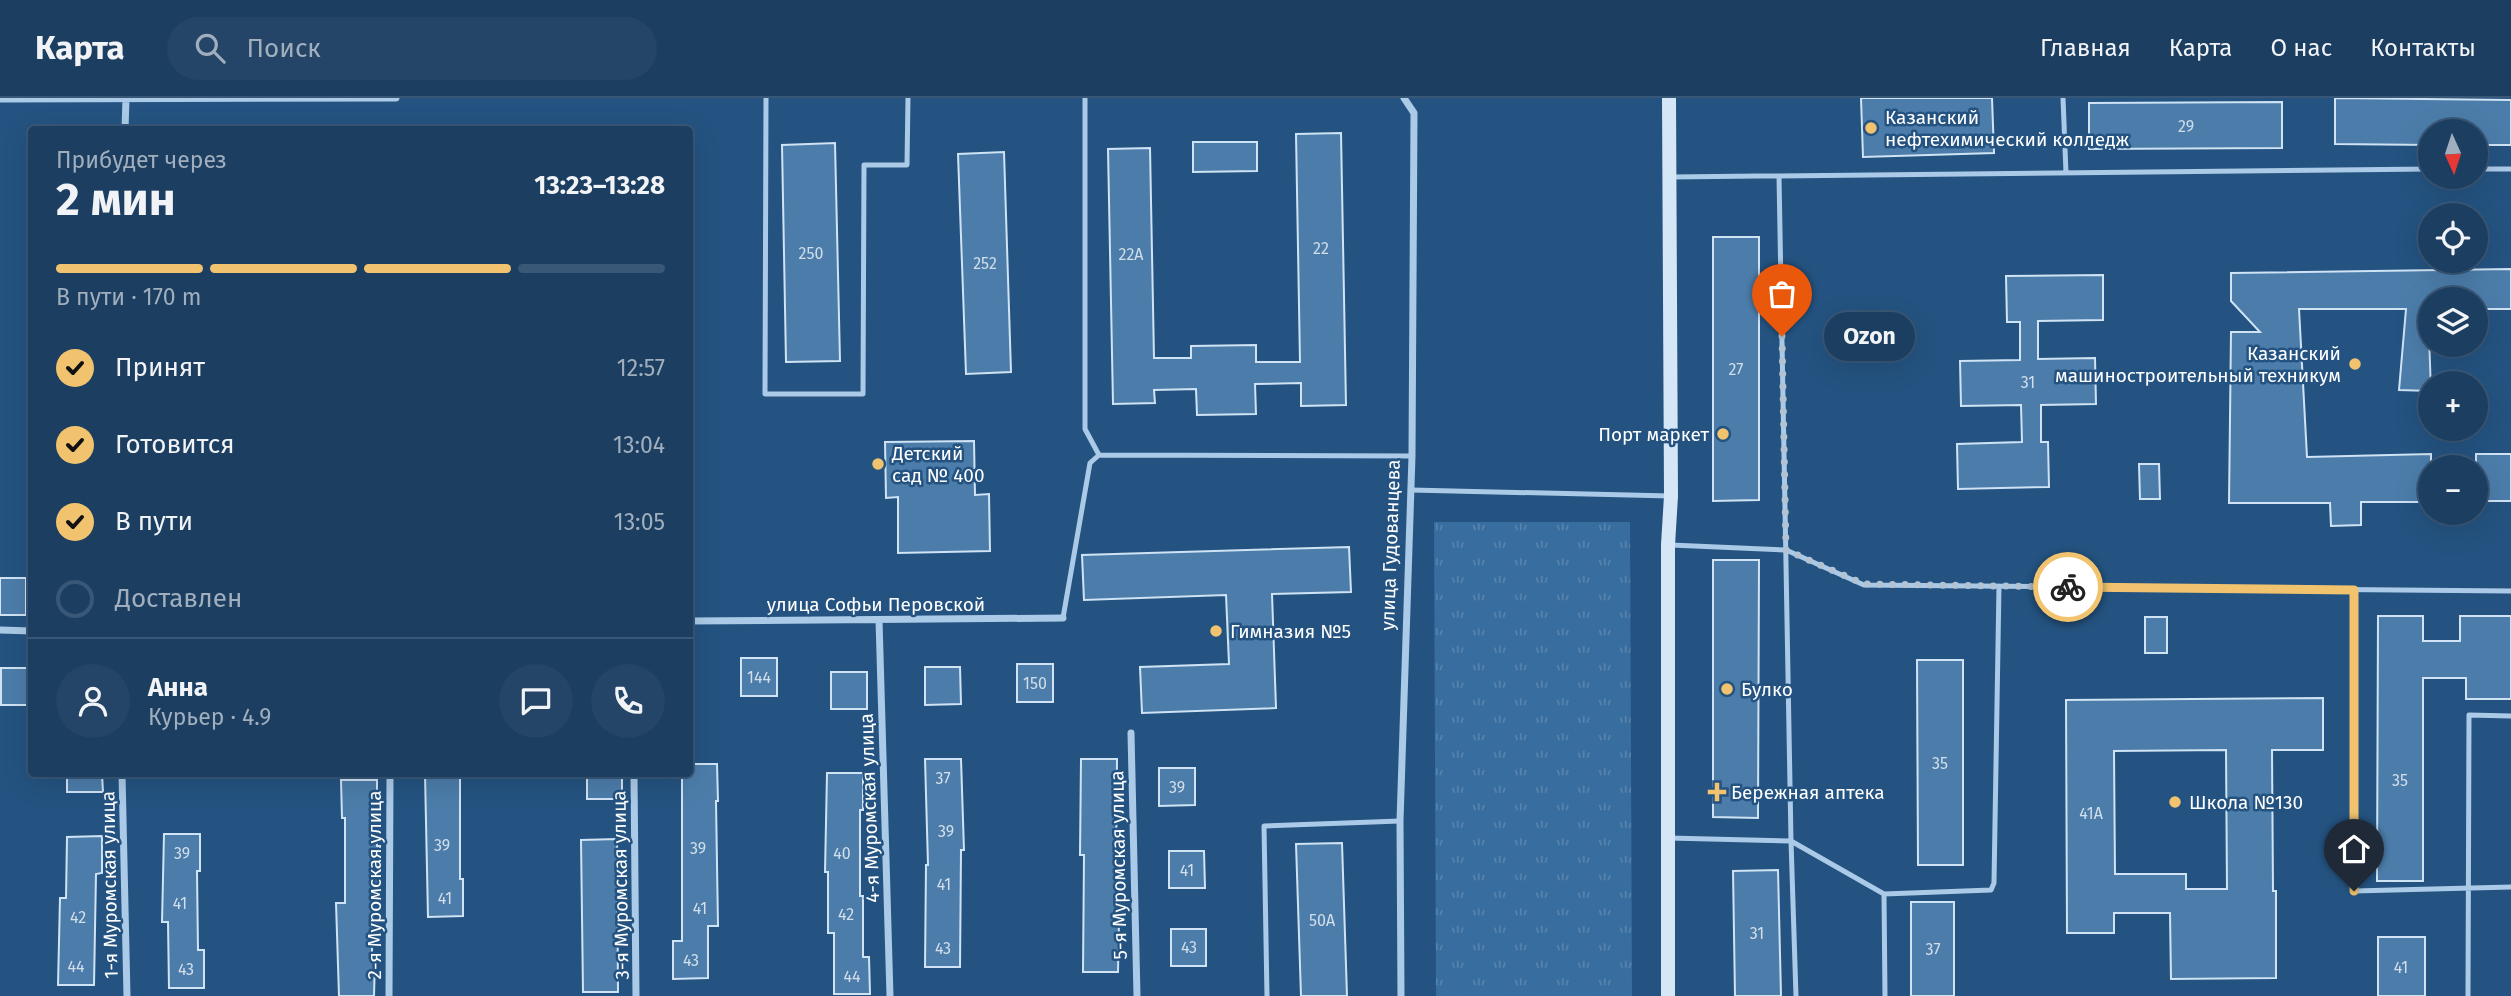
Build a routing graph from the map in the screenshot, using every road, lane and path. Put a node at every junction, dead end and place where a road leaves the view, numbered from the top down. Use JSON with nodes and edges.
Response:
{"nodes":[{"id":1,"x":396,"y":98,"type":"edge"},
{"id":2,"x":766,"y":98,"type":"edge"},
{"id":3,"x":908,"y":98,"type":"edge"},
{"id":4,"x":1085,"y":98,"type":"edge"},
{"id":5,"x":1404,"y":98,"type":"edge"},
{"id":6,"x":1670,"y":98,"type":"edge"},
{"id":7,"x":2063,"y":98,"type":"edge"},
{"id":8,"x":0,"y":99,"type":"edge"},
{"id":9,"x":126,"y":99,"type":"edge"},
{"id":10,"x":125,"y":126,"type":"edge"},
{"id":11,"x":2418,"y":169,"type":"edge"},
{"id":12,"x":2488,"y":169,"type":"edge"},
{"id":13,"x":2511,"y":169,"type":"edge"},
{"id":14,"x":2066,"y":173,"type":"junction"},
{"id":15,"x":1779,"y":176,"type":"junction"},
{"id":16,"x":1669,"y":177,"type":"junction"},
{"id":17,"x":1099,"y":455,"type":"junction"},
{"id":18,"x":1412,"y":456,"type":"junction"},
{"id":19,"x":1411,"y":490,"type":"junction"},
{"id":20,"x":1671,"y":496,"type":"junction"},
{"id":21,"x":1668,"y":545,"type":"junction"},
{"id":22,"x":1786,"y":550,"type":"junction"},
{"id":23,"x":2000,"y":586,"type":"junction"},
{"id":24,"x":2354,"y":590,"type":"junction"},
{"id":25,"x":2511,"y":591,"type":"edge"},
{"id":26,"x":1063,"y":618,"type":"joint"},
{"id":27,"x":879,"y":620,"type":"junction"},
{"id":28,"x":693,"y":621,"type":"edge"},
{"id":29,"x":0,"y":630,"type":"edge"},
{"id":30,"x":28,"y":631,"type":"edge"},
{"id":31,"x":2511,"y":716,"type":"edge"},
{"id":32,"x":1131,"y":733,"type":"dead end"},
{"id":33,"x":122,"y":777,"type":"edge"},
{"id":34,"x":390,"y":777,"type":"edge"},
{"id":35,"x":634,"y":777,"type":"edge"},
{"id":36,"x":1400,"y":821,"type":"junction"},
{"id":37,"x":1668,"y":838,"type":"junction"},
{"id":38,"x":1791,"y":841,"type":"junction"},
{"id":39,"x":2511,"y":887,"type":"edge"},
{"id":40,"x":2468,"y":888,"type":"junction"},
{"id":41,"x":1884,"y":894,"type":"junction"},
{"id":42,"x":127,"y":996,"type":"edge"},
{"id":43,"x":389,"y":996,"type":"edge"},
{"id":44,"x":636,"y":996,"type":"edge"},
{"id":45,"x":890,"y":996,"type":"edge"},
{"id":46,"x":1137,"y":996,"type":"edge"},
{"id":47,"x":1267,"y":996,"type":"edge"},
{"id":48,"x":1401,"y":996,"type":"edge"},
{"id":49,"x":1668,"y":996,"type":"edge"},
{"id":50,"x":1796,"y":996,"type":"edge"},
{"id":51,"x":1885,"y":996,"type":"edge"},
{"id":52,"x":2468,"y":996,"type":"edge"}],
"edges":[{"from":1,"to":9,"type":"street"},
{"from":2,"to":3,"type":"lane"},
{"from":4,"to":17,"type":"lane"},
{"from":5,"to":18,"type":"street","name":"улица Гудованцева"},
{"from":6,"to":16,"type":"street"},
{"from":7,"to":14,"type":"lane"},
{"from":8,"to":9,"type":"street"},
{"from":9,"to":10,"type":"street"},
{"from":11,"to":14,"type":"lane"},
{"from":12,"to":13,"type":"lane"},
{"from":14,"to":15,"type":"lane"},
{"from":15,"to":16,"type":"lane"},
{"from":15,"to":22,"type":"lane"},
{"from":16,"to":20,"type":"street"},
{"from":17,"to":18,"type":"lane"},
{"from":17,"to":26,"type":"lane"},
{"from":18,"to":19,"type":"street","name":"улица Гудованцева"},
{"from":19,"to":20,"type":"lane"},
{"from":19,"to":36,"type":"street","name":"улица Гудованцева"},
{"from":20,"to":21,"type":"street"},
{"from":21,"to":22,"type":"lane"},
{"from":21,"to":37,"type":"street"},
{"from":22,"to":23,"type":"lane"},
{"from":22,"to":38,"type":"lane"},
{"from":23,"to":24,"type":"lane"},
{"from":23,"to":41,"type":"lane"},
{"from":24,"to":25,"type":"lane"},
{"from":24,"to":40,"type":"lane"},
{"from":26,"to":27,"type":"street","name":"улица Софьи Перовской"},
{"from":27,"to":28,"type":"street","name":"улица Софьи Перовской"},
{"from":27,"to":45,"type":"street","name":"4-я Муромская улица"},
{"from":29,"to":30,"type":"street"},
{"from":31,"to":40,"type":"lane"},
{"from":32,"to":46,"type":"street","name":"5-я Муромская улица"},
{"from":33,"to":42,"type":"street","name":"1-я Муромская улица"},
{"from":34,"to":43,"type":"street","name":"2-я Муромская улица"},
{"from":35,"to":44,"type":"street","name":"3-я Муромская улица"},
{"from":36,"to":47,"type":"lane"},
{"from":36,"to":48,"type":"street","name":"улица Гудованцева"},
{"from":37,"to":38,"type":"lane"},
{"from":37,"to":49,"type":"street"},
{"from":38,"to":41,"type":"lane"},
{"from":38,"to":50,"type":"lane"},
{"from":39,"to":40,"type":"lane"},
{"from":40,"to":52,"type":"lane"},
{"from":41,"to":51,"type":"lane"}]}
